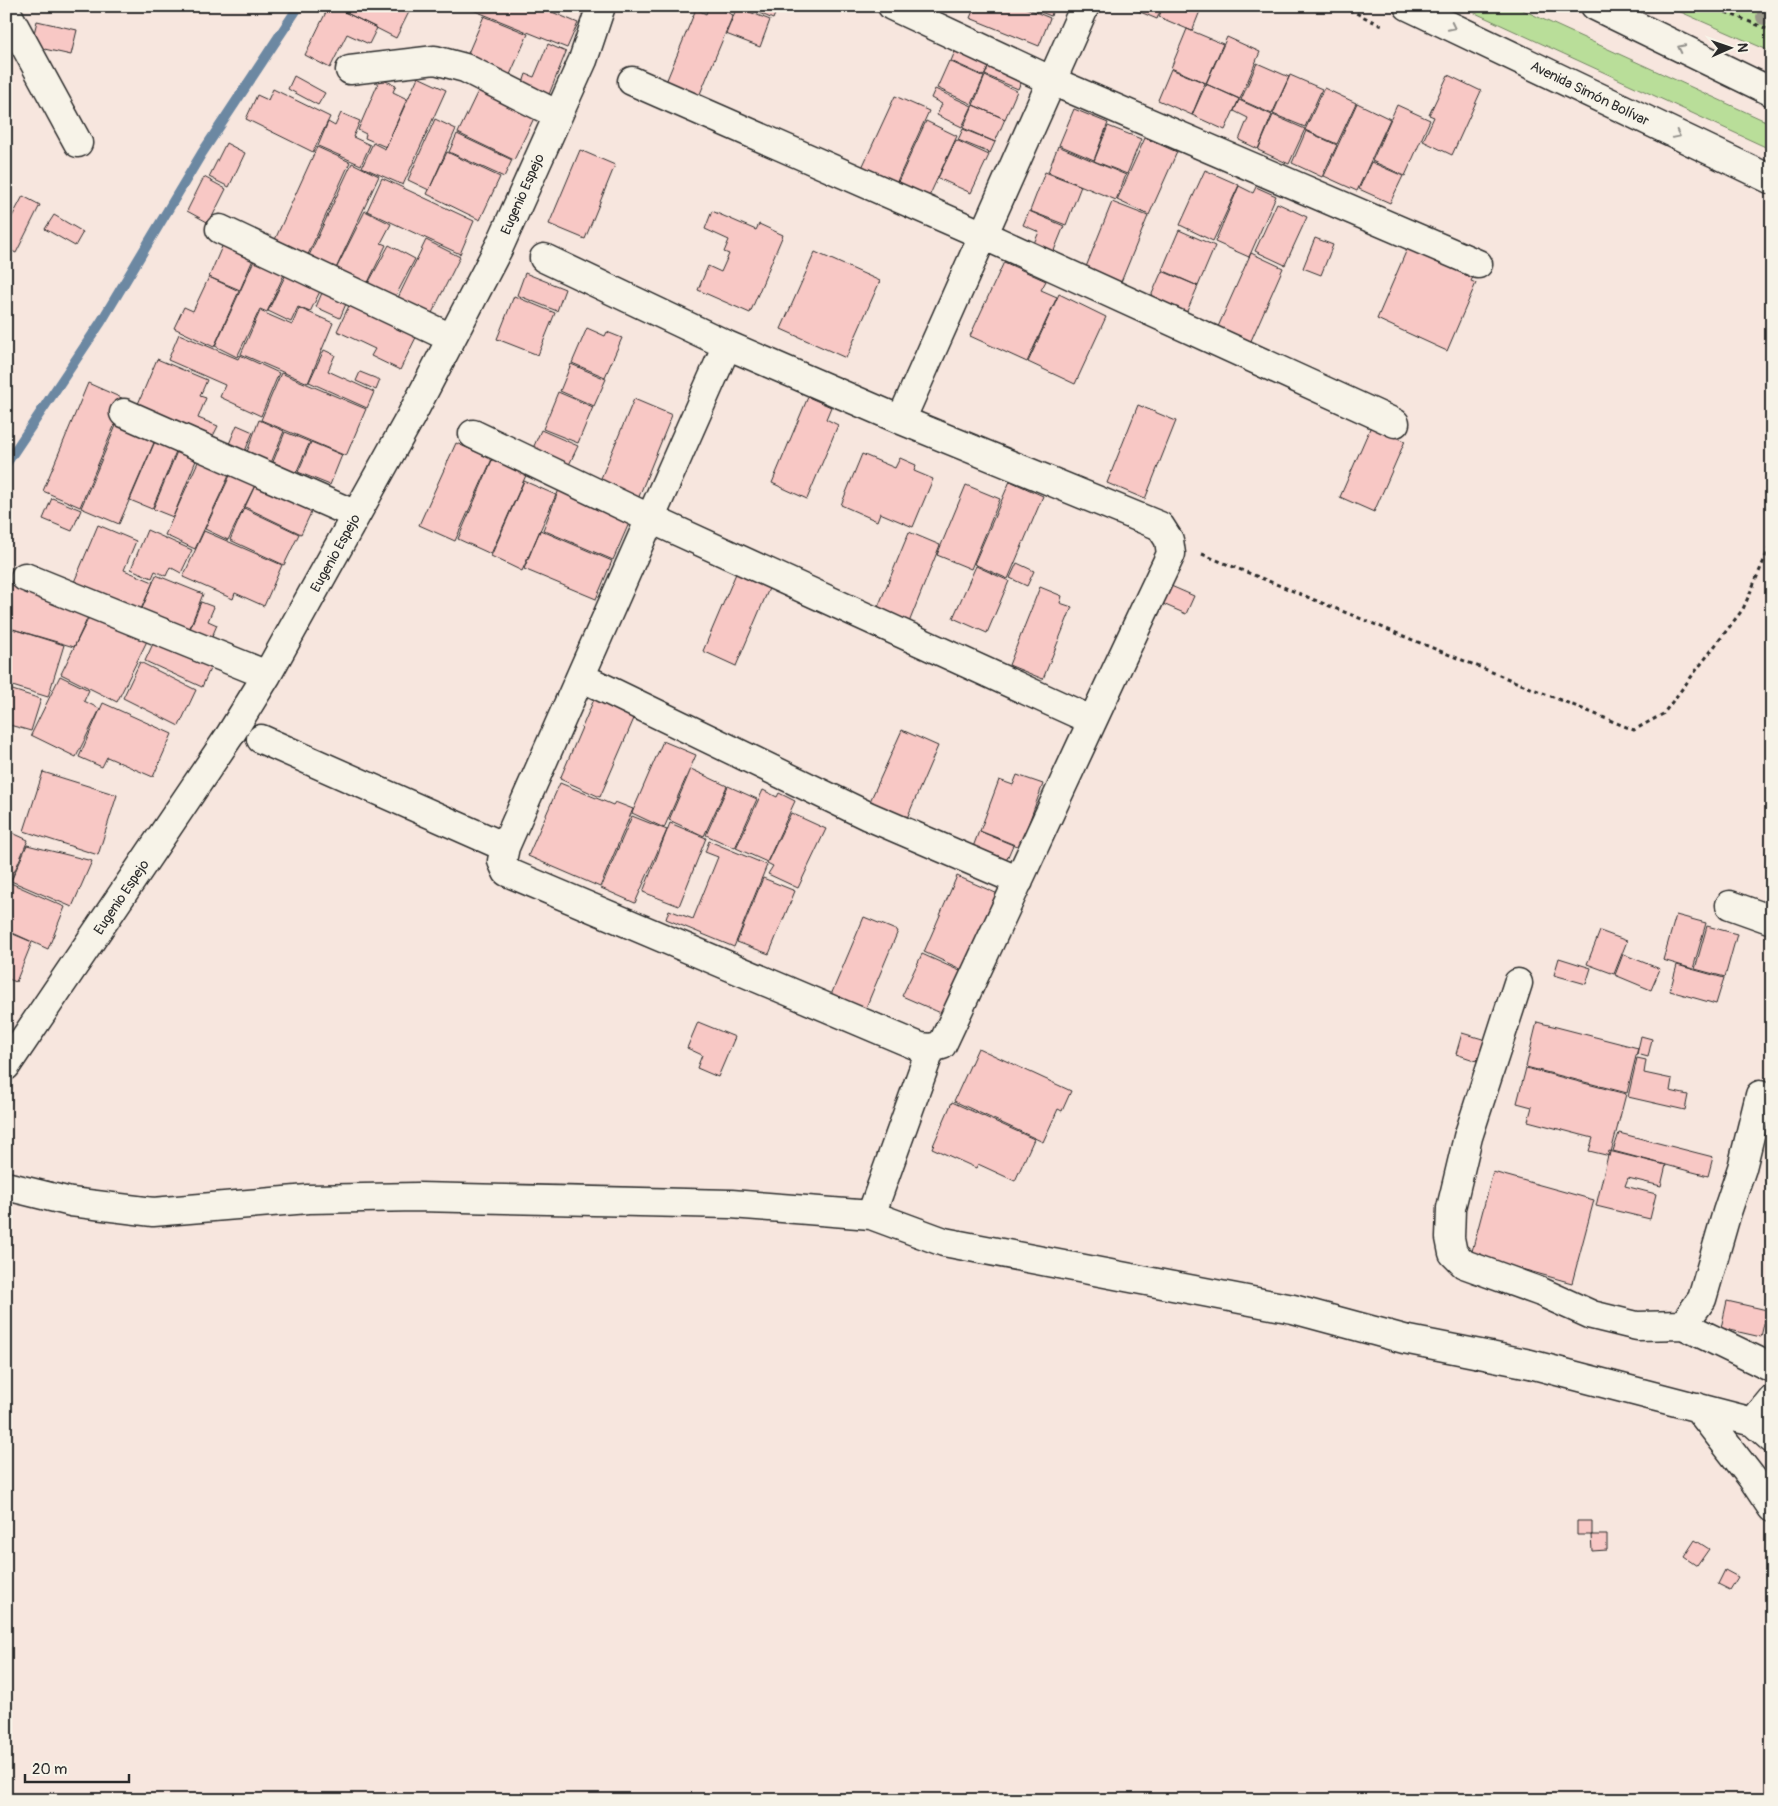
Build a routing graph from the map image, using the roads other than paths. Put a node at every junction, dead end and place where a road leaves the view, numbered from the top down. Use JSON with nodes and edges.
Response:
{"nodes":[{"id":1,"x":601,"y":6,"type":"edge"},
{"id":2,"x":892,"y":6,"type":"edge"},
{"id":3,"x":1085,"y":6,"type":"edge"},
{"id":4,"x":1408,"y":6,"type":"edge"},
{"id":5,"x":1595,"y":6,"type":"edge"},
{"id":6,"x":6,"y":11,"type":"edge"},
{"id":7,"x":350,"y":70,"type":"dead end"},
{"id":8,"x":632,"y":81,"type":"dead end"},
{"id":9,"x":1052,"y":81,"type":"junction"},
{"id":10,"x":1772,"y":92,"type":"edge"},
{"id":11,"x":558,"y":116,"type":"junction"},
{"id":12,"x":78,"y":143,"type":"dead end"},
{"id":13,"x":1772,"y":180,"type":"edge"},
{"id":14,"x":220,"y":229,"type":"dead end"},
{"id":15,"x":984,"y":236,"type":"junction"},
{"id":16,"x":544,"y":258,"type":"dead end"},
{"id":17,"x":1478,"y":264,"type":"dead end"},
{"id":18,"x":451,"y":338,"type":"junction"},
{"id":19,"x":727,"y":345,"type":"junction"},
{"id":20,"x":124,"y":413,"type":"dead end"},
{"id":21,"x":901,"y":420,"type":"junction"},
{"id":22,"x":1395,"y":423,"type":"dead end"},
{"id":23,"x":473,"y":434,"type":"dead end"},
{"id":24,"x":356,"y":515,"type":"junction"},
{"id":25,"x":651,"y":519,"type":"junction"},
{"id":26,"x":25,"y":577,"type":"dead end"},
{"id":27,"x":267,"y":675,"type":"junction"},
{"id":28,"x":581,"y":677,"type":"junction"},
{"id":29,"x":1091,"y":720,"type":"junction"},
{"id":30,"x":261,"y":739,"type":"dead end"},
{"id":31,"x":505,"y":847,"type":"junction"},
{"id":32,"x":1019,"y":881,"type":"junction"},
{"id":33,"x":1730,"y":905,"type":"dead end"},
{"id":34,"x":1772,"y":920,"type":"edge"},
{"id":35,"x":1518,"y":983,"type":"dead end"},
{"id":36,"x":931,"y":1048,"type":"junction"},
{"id":37,"x":8,"y":1060,"type":"edge"},
{"id":38,"x":1760,"y":1095,"type":"dead end"},
{"id":39,"x":6,"y":1186,"type":"edge"},
{"id":40,"x":871,"y":1215,"type":"junction"},
{"id":41,"x":1683,"y":1325,"type":"junction"},
{"id":42,"x":1772,"y":1368,"type":"edge"},
{"id":43,"x":1772,"y":1399,"type":"edge"},
{"id":44,"x":1697,"y":1407,"type":"junction"},
{"id":45,"x":1762,"y":1431,"type":"edge"},
{"id":46,"x":1772,"y":1508,"type":"edge"}],
"edges":[{"from":1,"to":11,"type":"main road","name":"Eugenio Espejo"},
{"from":2,"to":9,"type":"main road"},
{"from":3,"to":9,"type":"main road"},
{"from":4,"to":13,"type":"main road","name":"Avenida Simón Bolívar","one_way":true},
{"from":10,"to":5,"type":"main road","one_way":true},
{"from":6,"to":12,"type":"main road"},
{"from":7,"to":11,"type":"main road"},
{"from":8,"to":15,"type":"main road"},
{"from":9,"to":15,"type":"main road"},
{"from":9,"to":17,"type":"main road"},
{"from":11,"to":18,"type":"main road","name":"Eugenio Espejo"},
{"from":14,"to":18,"type":"main road"},
{"from":15,"to":21,"type":"main road"},
{"from":15,"to":22,"type":"main road"},
{"from":16,"to":19,"type":"main road"},
{"from":18,"to":24,"type":"main road","name":"Eugenio Espejo"},
{"from":19,"to":21,"type":"main road"},
{"from":19,"to":25,"type":"main road"},
{"from":20,"to":24,"type":"main road"},
{"from":21,"to":29,"type":"main road"},
{"from":23,"to":25,"type":"main road"},
{"from":24,"to":27,"type":"main road","name":"Eugenio Espejo"},
{"from":25,"to":28,"type":"main road"},
{"from":25,"to":29,"type":"main road"},
{"from":26,"to":27,"type":"main road"},
{"from":27,"to":37,"type":"main road","name":"Eugenio Espejo"},
{"from":28,"to":31,"type":"main road"},
{"from":28,"to":32,"type":"main road"},
{"from":29,"to":32,"type":"main road"},
{"from":30,"to":31,"type":"main road"},
{"from":31,"to":36,"type":"main road"},
{"from":32,"to":36,"type":"main road"},
{"from":33,"to":34,"type":"main road"},
{"from":35,"to":41,"type":"main road"},
{"from":36,"to":40,"type":"main road"},
{"from":38,"to":41,"type":"main road"},
{"from":39,"to":40,"type":"main road"},
{"from":40,"to":44,"type":"main road"},
{"from":41,"to":42,"type":"main road"},
{"from":43,"to":45,"type":"main road"},
{"from":44,"to":45,"type":"main road"},
{"from":44,"to":46,"type":"main road"}]}
